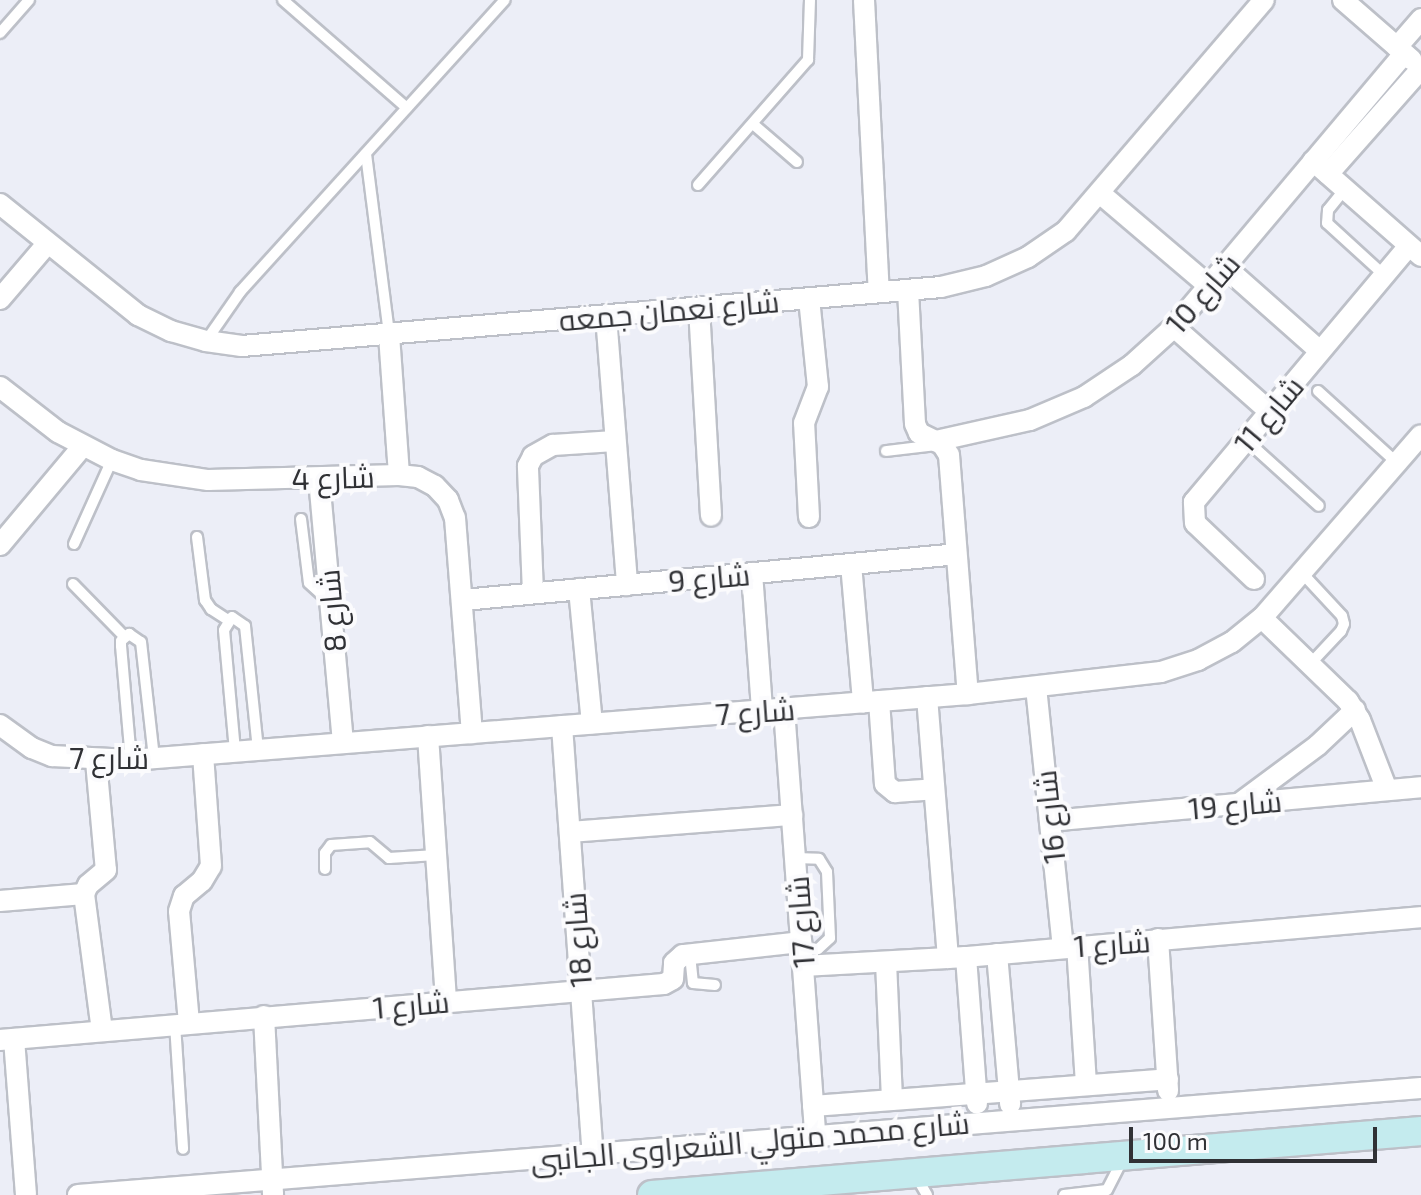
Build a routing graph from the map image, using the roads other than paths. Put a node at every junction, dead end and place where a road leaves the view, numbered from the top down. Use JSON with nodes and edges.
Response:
{"nodes":[{"id":1,"x":29,"y":0,"type":"edge"},
{"id":2,"x":283,"y":0,"type":"edge"},
{"id":3,"x":505,"y":0,"type":"edge"},
{"id":4,"x":810,"y":0,"type":"edge"},
{"id":5,"x":864,"y":0,"type":"edge"},
{"id":6,"x":1343,"y":0,"type":"edge"},
{"id":7,"x":1251,"y":5,"type":"edge"},
{"id":8,"x":1421,"y":19,"type":"edge"},
{"id":9,"x":0,"y":33,"type":"edge"},
{"id":10,"x":1400,"y":50,"type":"junction"},
{"id":11,"x":1421,"y":68,"type":"edge"},
{"id":12,"x":407,"y":108,"type":"junction"},
{"id":13,"x":753,"y":124,"type":"junction"},
{"id":14,"x":366,"y":154,"type":"junction"},
{"id":15,"x":797,"y":162,"type":"dead end"},
{"id":16,"x":1321,"y":168,"type":"junction"},
{"id":17,"x":698,"y":185,"type":"dead end"},
{"id":18,"x":1345,"y":189,"type":"junction"},
{"id":19,"x":1101,"y":194,"type":"junction"},
{"id":20,"x":0,"y":204,"type":"edge"},
{"id":21,"x":47,"y":244,"type":"junction"},
{"id":22,"x":1415,"y":251,"type":"edge"},
{"id":23,"x":1225,"y":267,"type":"junction"},
{"id":24,"x":1384,"y":275,"type":"junction"},
{"id":25,"x":1209,"y":286,"type":"junction"},
{"id":26,"x":908,"y":290,"type":"junction"},
{"id":27,"x":879,"y":292,"type":"junction"},
{"id":28,"x":809,"y":298,"type":"junction"},
{"id":29,"x":0,"y":299,"type":"edge"},
{"id":30,"x":699,"y":308,"type":"junction"},
{"id":31,"x":606,"y":316,"type":"junction"},
{"id":32,"x":1174,"y":327,"type":"junction"},
{"id":33,"x":389,"y":335,"type":"junction"},
{"id":34,"x":206,"y":341,"type":"junction"},
{"id":35,"x":1320,"y":351,"type":"junction"},
{"id":36,"x":0,"y":387,"type":"edge"},
{"id":37,"x":1318,"y":391,"type":"dead end"},
{"id":38,"x":1270,"y":412,"type":"junction"},
{"id":39,"x":1420,"y":438,"type":"edge"},
{"id":40,"x":1246,"y":440,"type":"junction"},
{"id":41,"x":615,"y":441,"type":"junction"},
{"id":42,"x":939,"y":443,"type":"junction"},
{"id":43,"x":82,"y":447,"type":"junction"},
{"id":44,"x":886,"y":451,"type":"dead end"},
{"id":45,"x":112,"y":460,"type":"junction"},
{"id":46,"x":1397,"y":463,"type":"junction"},
{"id":47,"x":399,"y":475,"type":"junction"},
{"id":48,"x":319,"y":479,"type":"junction"},
{"id":49,"x":1319,"y":506,"type":"dead end"},
{"id":50,"x":711,"y":516,"type":"dead end"},
{"id":51,"x":809,"y":517,"type":"dead end"},
{"id":52,"x":301,"y":519,"type":"dead end"},
{"id":53,"x":197,"y":537,"type":"dead end"},
{"id":54,"x":74,"y":544,"type":"dead end"},
{"id":55,"x":0,"y":545,"type":"edge"},
{"id":56,"x":956,"y":554,"type":"junction"},
{"id":57,"x":851,"y":564,"type":"junction"},
{"id":58,"x":752,"y":573,"type":"junction"},
{"id":59,"x":1303,"y":574,"type":"junction"},
{"id":60,"x":1254,"y":579,"type":"dead end"},
{"id":61,"x":73,"y":584,"type":"dead end"},
{"id":62,"x":627,"y":585,"type":"junction"},
{"id":63,"x":579,"y":589,"type":"junction"},
{"id":64,"x":533,"y":593,"type":"junction"},
{"id":65,"x":463,"y":600,"type":"junction"},
{"id":66,"x":330,"y":602,"type":"junction"},
{"id":67,"x":1262,"y":618,"type":"junction"},
{"id":68,"x":228,"y":620,"type":"junction"},
{"id":69,"x":124,"y":636,"type":"junction"},
{"id":70,"x":1310,"y":664,"type":"junction"},
{"id":71,"x":1036,"y":687,"type":"junction"},
{"id":72,"x":968,"y":694,"type":"junction"},
{"id":73,"x":927,"y":697,"type":"junction"},
{"id":74,"x":871,"y":702,"type":"junction"},
{"id":75,"x":784,"y":709,"type":"junction"},
{"id":76,"x":762,"y":710,"type":"junction"},
{"id":77,"x":1355,"y":710,"type":"junction"},
{"id":78,"x":592,"y":723,"type":"junction"},
{"id":79,"x":0,"y":725,"type":"edge"},
{"id":80,"x":562,"y":726,"type":"junction"},
{"id":81,"x":472,"y":733,"type":"junction"},
{"id":82,"x":428,"y":736,"type":"junction"},
{"id":83,"x":343,"y":742,"type":"junction"},
{"id":84,"x":258,"y":750,"type":"junction"},
{"id":85,"x":235,"y":751,"type":"junction"},
{"id":86,"x":203,"y":754,"type":"junction"},
{"id":87,"x":154,"y":758,"type":"junction"},
{"id":88,"x":131,"y":760,"type":"junction"},
{"id":89,"x":96,"y":761,"type":"junction"},
{"id":90,"x":1421,"y":787,"type":"edge"},
{"id":91,"x":934,"y":789,"type":"junction"},
{"id":92,"x":1387,"y":790,"type":"junction"},
{"id":93,"x":1238,"y":804,"type":"junction"},
{"id":94,"x":792,"y":815,"type":"junction"},
{"id":95,"x":1050,"y":821,"type":"junction"},
{"id":96,"x":570,"y":832,"type":"junction"},
{"id":97,"x":436,"y":855,"type":"junction"},
{"id":98,"x":795,"y":858,"type":"junction"},
{"id":99,"x":325,"y":869,"type":"dead end"},
{"id":100,"x":84,"y":894,"type":"junction"},
{"id":101,"x":0,"y":901,"type":"edge"},
{"id":102,"x":1421,"y":917,"type":"edge"},
{"id":103,"x":1158,"y":939,"type":"junction"},
{"id":104,"x":1070,"y":946,"type":"junction"},
{"id":105,"x":802,"y":953,"type":"junction"},
{"id":106,"x":997,"y":954,"type":"junction"},
{"id":107,"x":690,"y":955,"type":"junction"},
{"id":108,"x":957,"y":958,"type":"junction"},
{"id":109,"x":886,"y":962,"type":"junction"},
{"id":110,"x":715,"y":985,"type":"dead end"},
{"id":111,"x":581,"y":990,"type":"junction"},
{"id":112,"x":446,"y":1001,"type":"junction"},
{"id":113,"x":264,"y":1016,"type":"junction"},
{"id":114,"x":182,"y":1023,"type":"junction"},
{"id":115,"x":102,"y":1030,"type":"junction"},
{"id":116,"x":7,"y":1040,"type":"edge"},
{"id":117,"x":1168,"y":1079,"type":"junction"},
{"id":118,"x":1086,"y":1085,"type":"junction"},
{"id":119,"x":1421,"y":1088,"type":"edge"},
{"id":120,"x":1009,"y":1091,"type":"junction"},
{"id":121,"x":976,"y":1093,"type":"junction"},
{"id":122,"x":892,"y":1100,"type":"junction"},
{"id":123,"x":813,"y":1106,"type":"junction"},
{"id":124,"x":1169,"y":1107,"type":"junction"},
{"id":125,"x":1011,"y":1120,"type":"junction"},
{"id":126,"x":978,"y":1121,"type":"junction"},
{"id":127,"x":1421,"y":1131,"type":"edge"},
{"id":128,"x":815,"y":1136,"type":"junction"},
{"id":129,"x":183,"y":1149,"type":"dead end"},
{"id":130,"x":593,"y":1154,"type":"junction"},
{"id":131,"x":1123,"y":1156,"type":"junction"},
{"id":132,"x":920,"y":1184,"type":"edge"},
{"id":133,"x":272,"y":1188,"type":"edge"},
{"id":134,"x":26,"y":1195,"type":"edge"},
{"id":135,"x":78,"y":1195,"type":"edge"},
{"id":136,"x":652,"y":1195,"type":"edge"},
{"id":137,"x":1064,"y":1195,"type":"edge"}],
"edges":[{"from":1,"to":9,"type":"lane"},
{"from":2,"to":12,"type":"lane"},
{"from":3,"to":12,"type":"lane"},
{"from":4,"to":13,"type":"lane"},
{"from":5,"to":27,"type":"street"},
{"from":6,"to":10,"type":"street"},
{"from":7,"to":19,"type":"street","name":"شارع نعمان جمعه"},
{"from":8,"to":10,"type":"street","name":"شارع 10"},
{"from":10,"to":11,"type":"street"},
{"from":10,"to":16,"type":"street","name":"شارع 10"},
{"from":11,"to":16,"type":"street"},
{"from":12,"to":14,"type":"lane"},
{"from":13,"to":15,"type":"lane"},
{"from":13,"to":17,"type":"lane"},
{"from":14,"to":33,"type":"lane"},
{"from":14,"to":34,"type":"lane"},
{"from":16,"to":18,"type":"street"},
{"from":16,"to":23,"type":"street","name":"شارع 10"},
{"from":18,"to":22,"type":"street"},
{"from":18,"to":24,"type":"lane"},
{"from":19,"to":25,"type":"street"},
{"from":19,"to":26,"type":"street","name":"شارع نعمان جمعه"},
{"from":20,"to":21,"type":"street","name":"شارع نعمان جمعه"},
{"from":21,"to":29,"type":"street"},
{"from":21,"to":34,"type":"street","name":"شارع نعمان جمعه"},
{"from":22,"to":24,"type":"street","name":"شارع 11"},
{"from":23,"to":25,"type":"street","name":"شارع 10"},
{"from":23,"to":35,"type":"street"},
{"from":24,"to":35,"type":"street","name":"شارع 11"},
{"from":25,"to":32,"type":"street","name":"شارع 10"},
{"from":26,"to":27,"type":"street","name":"شارع نعمان جمعه"},
{"from":26,"to":42,"type":"street"},
{"from":27,"to":28,"type":"street","name":"شارع نعمان جمعه"},
{"from":28,"to":30,"type":"street","name":"شارع نعمان جمعه"},
{"from":28,"to":51,"type":"street"},
{"from":30,"to":31,"type":"street","name":"شارع نعمان جمعه"},
{"from":30,"to":50,"type":"street"},
{"from":31,"to":33,"type":"street","name":"شارع نعمان جمعه"},
{"from":31,"to":41,"type":"street"},
{"from":32,"to":38,"type":"street"},
{"from":32,"to":42,"type":"street","name":"شارع 10"},
{"from":33,"to":34,"type":"street","name":"شارع نعمان جمعه"},
{"from":33,"to":47,"type":"street"},
{"from":35,"to":38,"type":"street","name":"شارع 11"},
{"from":36,"to":43,"type":"street","name":"شارع 4"},
{"from":37,"to":46,"type":"lane"},
{"from":38,"to":40,"type":"street","name":"شارع 11"},
{"from":39,"to":46,"type":"street","name":"شارع 7"},
{"from":40,"to":49,"type":"lane"},
{"from":40,"to":60,"type":"street","name":"شارع 11"},
{"from":41,"to":62,"type":"street"},
{"from":41,"to":64,"type":"street"},
{"from":42,"to":44,"type":"lane"},
{"from":42,"to":56,"type":"street"},
{"from":43,"to":45,"type":"street","name":"شارع 4"},
{"from":43,"to":55,"type":"street"},
{"from":45,"to":48,"type":"street","name":"شارع 4"},
{"from":45,"to":54,"type":"lane"},
{"from":46,"to":59,"type":"street","name":"شارع 7"},
{"from":47,"to":48,"type":"street","name":"شارع 4"},
{"from":47,"to":65,"type":"street","name":"شارع 4"},
{"from":48,"to":66,"type":"street","name":"شارع 8"},
{"from":52,"to":66,"type":"lane"},
{"from":53,"to":68,"type":"lane"},
{"from":56,"to":57,"type":"street","name":"شارع 9"},
{"from":56,"to":72,"type":"street"},
{"from":57,"to":58,"type":"street","name":"شارع 9"},
{"from":57,"to":74,"type":"street"},
{"from":58,"to":62,"type":"street","name":"شارع 9"},
{"from":58,"to":76,"type":"street"},
{"from":59,"to":67,"type":"street","name":"شارع 7"},
{"from":59,"to":70,"type":"lane"},
{"from":61,"to":69,"type":"lane"},
{"from":62,"to":63,"type":"street","name":"شارع 9"},
{"from":63,"to":64,"type":"street","name":"شارع 9"},
{"from":63,"to":78,"type":"street"},
{"from":64,"to":65,"type":"street","name":"شارع 9"},
{"from":65,"to":81,"type":"street","name":"شارع 4"},
{"from":66,"to":83,"type":"street","name":"شارع 8"},
{"from":67,"to":70,"type":"street"},
{"from":67,"to":71,"type":"street","name":"شارع 7"},
{"from":68,"to":84,"type":"lane"},
{"from":68,"to":85,"type":"lane"},
{"from":69,"to":87,"type":"lane"},
{"from":69,"to":88,"type":"lane"},
{"from":70,"to":77,"type":"street"},
{"from":71,"to":72,"type":"street","name":"شارع 7"},
{"from":71,"to":95,"type":"street","name":"شارع 16"},
{"from":72,"to":73,"type":"street","name":"شارع 7"},
{"from":73,"to":74,"type":"street","name":"شارع 7"},
{"from":73,"to":91,"type":"street"},
{"from":74,"to":75,"type":"street","name":"شارع 7"},
{"from":74,"to":91,"type":"street"},
{"from":75,"to":76,"type":"street","name":"شارع 7"},
{"from":75,"to":94,"type":"street","name":"شارع 17"},
{"from":76,"to":78,"type":"street","name":"شارع 7"},
{"from":77,"to":92,"type":"street"},
{"from":77,"to":93,"type":"street"},
{"from":78,"to":80,"type":"street","name":"شارع 7"},
{"from":79,"to":89,"type":"street","name":"شارع 7"},
{"from":80,"to":81,"type":"street","name":"شارع 7"},
{"from":80,"to":96,"type":"street","name":"شارع 18"},
{"from":81,"to":82,"type":"street","name":"شارع 7"},
{"from":82,"to":83,"type":"street","name":"شارع 7"},
{"from":82,"to":97,"type":"street"},
{"from":83,"to":84,"type":"street","name":"شارع 7"},
{"from":84,"to":85,"type":"street","name":"شارع 7"},
{"from":85,"to":86,"type":"street","name":"شارع 7"},
{"from":86,"to":87,"type":"street","name":"شارع 7"},
{"from":86,"to":114,"type":"street"},
{"from":87,"to":88,"type":"street","name":"شارع 7"},
{"from":88,"to":89,"type":"street","name":"شارع 7"},
{"from":89,"to":100,"type":"street"},
{"from":90,"to":92,"type":"street","name":"شارع 19"},
{"from":91,"to":108,"type":"street"},
{"from":92,"to":93,"type":"street","name":"شارع 19"},
{"from":93,"to":95,"type":"street","name":"شارع 19"},
{"from":94,"to":96,"type":"street"},
{"from":94,"to":98,"type":"street","name":"شارع 17"},
{"from":95,"to":104,"type":"street","name":"شارع 16"},
{"from":96,"to":111,"type":"street","name":"شارع 18"},
{"from":97,"to":99,"type":"lane"},
{"from":97,"to":112,"type":"street"},
{"from":98,"to":105,"type":"street","name":"شارع 17"},
{"from":98,"to":105,"type":"lane"},
{"from":100,"to":101,"type":"street"},
{"from":100,"to":115,"type":"street"},
{"from":102,"to":103,"type":"street","name":"شارع 1"},
{"from":103,"to":104,"type":"street","name":"شارع 1"},
{"from":103,"to":117,"type":"street"},
{"from":104,"to":106,"type":"street","name":"شارع 1"},
{"from":104,"to":118,"type":"street","name":"شارع 16"},
{"from":105,"to":107,"type":"street","name":"شارع 1"},
{"from":105,"to":109,"type":"street","name":"شارع 1"},
{"from":105,"to":123,"type":"street","name":"شارع 17"},
{"from":106,"to":108,"type":"street","name":"شارع 1"},
{"from":106,"to":120,"type":"street"},
{"from":107,"to":110,"type":"lane"},
{"from":107,"to":111,"type":"street","name":"شارع 1"},
{"from":108,"to":109,"type":"street","name":"شارع 1"},
{"from":108,"to":121,"type":"street"},
{"from":109,"to":122,"type":"street"},
{"from":111,"to":112,"type":"street","name":"شارع 1"},
{"from":111,"to":130,"type":"street","name":"شارع 18"},
{"from":112,"to":113,"type":"street","name":"شارع 1"},
{"from":113,"to":114,"type":"street","name":"شارع 1"},
{"from":113,"to":133,"type":"street"},
{"from":114,"to":115,"type":"street","name":"شارع 1"},
{"from":114,"to":129,"type":"lane"},
{"from":115,"to":116,"type":"street","name":"شارع 1"},
{"from":116,"to":134,"type":"street"},
{"from":117,"to":118,"type":"street"},
{"from":117,"to":124,"type":"street"},
{"from":118,"to":120,"type":"street"},
{"from":119,"to":124,"type":"street","name":"شارع محمد متولي الشعراوى الجانبى"},
{"from":120,"to":121,"type":"street"},
{"from":120,"to":125,"type":"street"},
{"from":121,"to":122,"type":"street"},
{"from":121,"to":126,"type":"street"},
{"from":122,"to":123,"type":"street"},
{"from":123,"to":128,"type":"street","name":"شارع 17"},
{"from":124,"to":125,"type":"street","name":"شارع محمد متولي الشعراوى الجانبى"},
{"from":125,"to":126,"type":"street","name":"شارع محمد متولي الشعراوى الجانبى"},
{"from":126,"to":128,"type":"street","name":"شارع محمد متولي الشعراوى الجانبى"},
{"from":127,"to":131,"type":"street"},
{"from":128,"to":130,"type":"street","name":"شارع محمد متولي الشعراوى الجانبى"},
{"from":130,"to":133,"type":"street","name":"شارع محمد متولي الشعراوى الجانبى"},
{"from":131,"to":132,"type":"street"},
{"from":131,"to":137,"type":"lane"},
{"from":132,"to":136,"type":"street"},
{"from":133,"to":135,"type":"street","name":"شارع محمد متولي الشعراوى الجانبى"}]}
